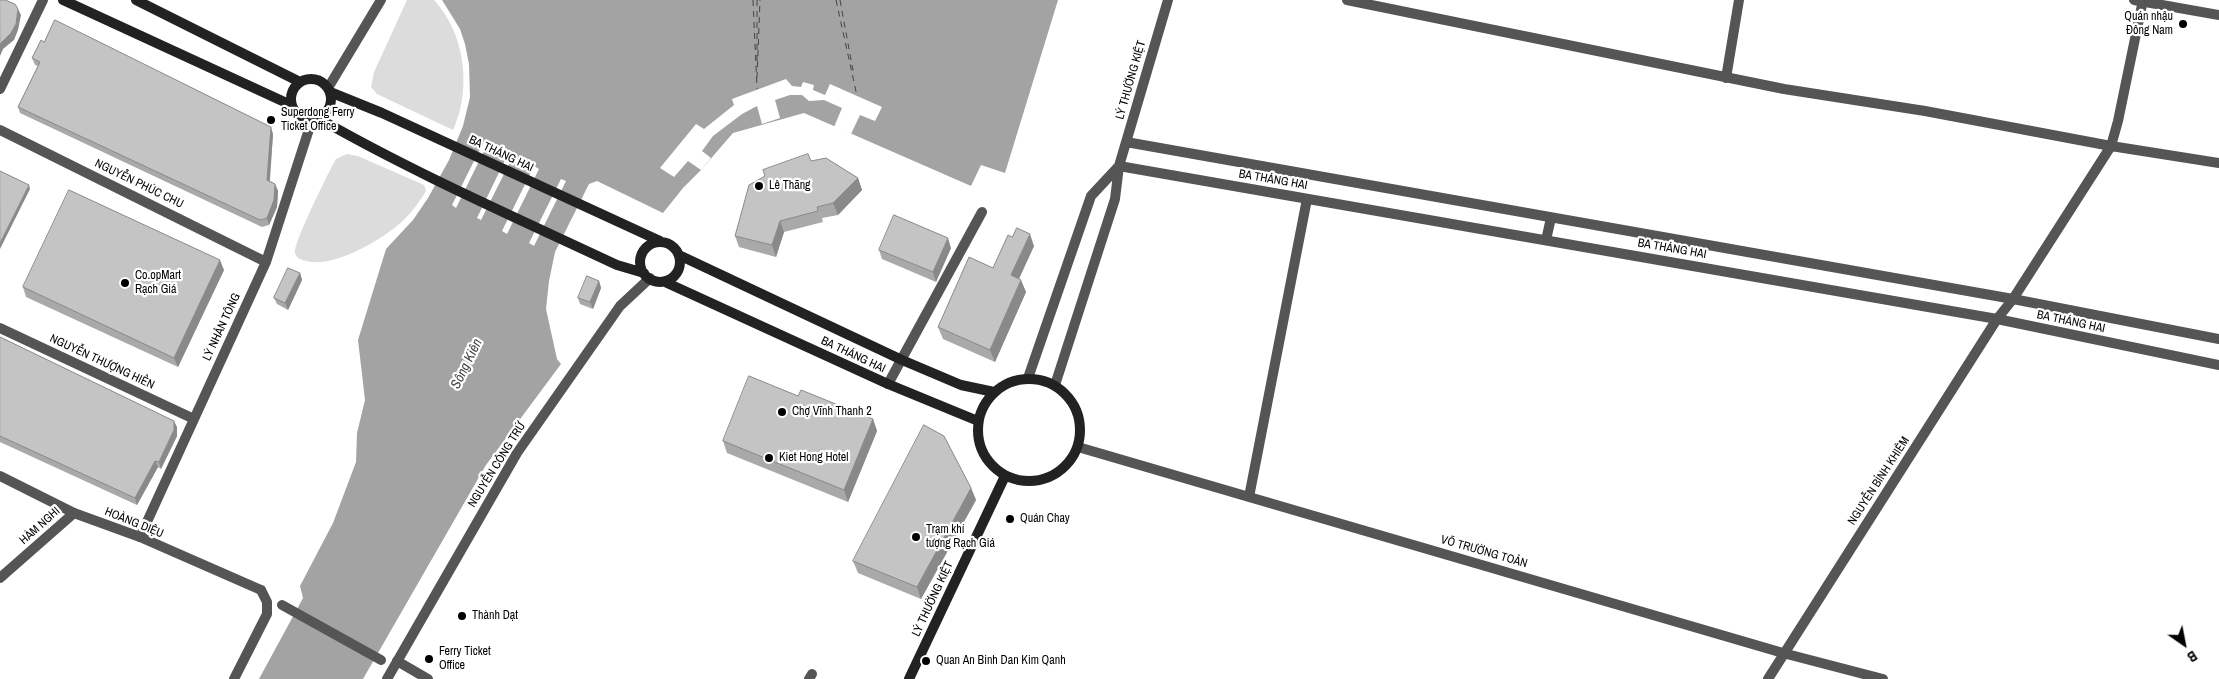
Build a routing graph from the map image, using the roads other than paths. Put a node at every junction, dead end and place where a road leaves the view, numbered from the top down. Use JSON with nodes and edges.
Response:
{"nodes":[{"id":1,"x":43,"y":0,"type":"edge"},
{"id":2,"x":62,"y":0,"type":"edge"},
{"id":3,"x":136,"y":0,"type":"edge"},
{"id":4,"x":381,"y":0,"type":"edge"},
{"id":5,"x":1168,"y":0,"type":"edge"},
{"id":6,"x":1347,"y":0,"type":"edge"},
{"id":7,"x":1739,"y":0,"type":"edge"},
{"id":8,"x":2140,"y":0,"type":"edge"},
{"id":9,"x":2219,"y":15,"type":"edge"},
{"id":10,"x":1726,"y":78,"type":"junction"},
{"id":11,"x":300,"y":82,"type":"junction"},
{"id":12,"x":0,"y":89,"type":"edge"},
{"id":13,"x":329,"y":90,"type":"junction"},
{"id":14,"x":291,"y":105,"type":"junction"},
{"id":15,"x":315,"y":119,"type":"junction"},
{"id":16,"x":0,"y":130,"type":"edge"},
{"id":17,"x":1126,"y":142,"type":"junction"},
{"id":18,"x":2111,"y":146,"type":"junction"},
{"id":19,"x":2219,"y":163,"type":"edge"},
{"id":20,"x":1119,"y":166,"type":"junction"},
{"id":21,"x":1307,"y":199,"type":"junction"},
{"id":22,"x":982,"y":212,"type":"dead end"},
{"id":23,"x":1551,"y":218,"type":"junction"},
{"id":24,"x":1546,"y":240,"type":"junction"},
{"id":25,"x":660,"y":241,"type":"junction"},
{"id":26,"x":681,"y":256,"type":"junction"},
{"id":27,"x":266,"y":262,"type":"junction"},
{"id":28,"x":647,"y":276,"type":"junction"},
{"id":29,"x":665,"y":282,"type":"junction"},
{"id":30,"x":2013,"y":298,"type":"junction"},
{"id":31,"x":1997,"y":319,"type":"junction"},
{"id":32,"x":0,"y":328,"type":"edge"},
{"id":33,"x":2219,"y":339,"type":"edge"},
{"id":34,"x":902,"y":360,"type":"junction"},
{"id":35,"x":2219,"y":365,"type":"edge"},
{"id":36,"x":1028,"y":378,"type":"junction"},
{"id":37,"x":888,"y":384,"type":"junction"},
{"id":38,"x":1055,"y":385,"type":"junction"},
{"id":39,"x":994,"y":392,"type":"junction"},
{"id":40,"x":194,"y":419,"type":"junction"},
{"id":41,"x":978,"y":421,"type":"junction"},
{"id":42,"x":1078,"y":447,"type":"junction"},
{"id":43,"x":0,"y":476,"type":"edge"},
{"id":44,"x":1005,"y":476,"type":"junction"},
{"id":45,"x":1249,"y":497,"type":"junction"},
{"id":46,"x":74,"y":513,"type":"junction"},
{"id":47,"x":140,"y":537,"type":"junction"},
{"id":48,"x":0,"y":578,"type":"edge"},
{"id":49,"x":282,"y":605,"type":"dead end"},
{"id":50,"x":1783,"y":653,"type":"junction"},
{"id":51,"x":381,"y":660,"type":"dead end"},
{"id":52,"x":397,"y":661,"type":"junction"},
{"id":53,"x":234,"y":679,"type":"edge"},
{"id":54,"x":387,"y":679,"type":"edge"},
{"id":55,"x":428,"y":679,"type":"edge"},
{"id":56,"x":909,"y":679,"type":"edge"},
{"id":57,"x":1768,"y":679,"type":"edge"},
{"id":58,"x":1883,"y":679,"type":"edge"}],
"edges":[{"from":1,"to":12,"type":"street"},
{"from":2,"to":14,"type":"main road"},
{"from":3,"to":11,"type":"main road"},
{"from":4,"to":13,"type":"street"},
{"from":5,"to":17,"type":"street","name":"LÝ THƯỜNG KIỆT"},
{"from":6,"to":10,"type":"street"},
{"from":7,"to":10,"type":"street"},
{"from":8,"to":9,"type":"street"},
{"from":8,"to":18,"type":"street","name":"NGUYỄN BỈNH KHIÊM"},
{"from":10,"to":18,"type":"street"},
{"from":11,"to":13,"type":"main road"},
{"from":11,"to":14,"type":"main road"},
{"from":13,"to":15,"type":"main road"},
{"from":13,"to":25,"type":"main road","name":"BA THÁNG HAI"},
{"from":14,"to":15,"type":"main road"},
{"from":15,"to":27,"type":"street","name":"LÝ NHÂN TÔNG"},
{"from":15,"to":28,"type":"main road"},
{"from":16,"to":27,"type":"street","name":"NGUYỄN PHÚC CHU"},
{"from":17,"to":20,"type":"street","name":"LÝ THƯỜNG KIỆT"},
{"from":17,"to":23,"type":"street","name":"BA THÁNG HAI"},
{"from":18,"to":19,"type":"street"},
{"from":18,"to":30,"type":"street","name":"NGUYỄN BỈNH KHIÊM"},
{"from":20,"to":21,"type":"street","name":"BA THÁNG HAI"},
{"from":20,"to":36,"type":"street"},
{"from":20,"to":38,"type":"street","name":"LÝ THƯỜNG KIỆT"},
{"from":21,"to":24,"type":"street","name":"BA THÁNG HAI"},
{"from":21,"to":45,"type":"street"},
{"from":22,"to":34,"type":"street"},
{"from":23,"to":24,"type":"street"},
{"from":23,"to":30,"type":"street","name":"BA THÁNG HAI"},
{"from":24,"to":31,"type":"street","name":"BA THÁNG HAI"},
{"from":25,"to":26,"type":"main road"},
{"from":25,"to":28,"type":"main road"},
{"from":26,"to":29,"type":"main road"},
{"from":26,"to":34,"type":"main road","name":"BA THÁNG HAI"},
{"from":27,"to":40,"type":"street","name":"LÝ NHÂN TÔNG"},
{"from":28,"to":29,"type":"main road"},
{"from":28,"to":52,"type":"street","name":"NGUYỄN CÔNG TRỨ"},
{"from":29,"to":37,"type":"main road","name":"BA THÁNG HAI"},
{"from":30,"to":31,"type":"street","name":"NGUYỄN BỈNH KHIÊM"},
{"from":30,"to":33,"type":"street","name":"BA THÁNG HAI"},
{"from":31,"to":35,"type":"street","name":"BA THÁNG HAI"},
{"from":31,"to":50,"type":"street","name":"NGUYỄN BỈNH KHIÊM"},
{"from":32,"to":40,"type":"street","name":"NGUYỄN THƯỢNG HIỀN"},
{"from":34,"to":37,"type":"street"},
{"from":34,"to":39,"type":"main road","name":"BA THÁNG HAI"},
{"from":36,"to":38,"type":"main road"},
{"from":36,"to":39,"type":"main road"},
{"from":37,"to":41,"type":"main road","name":"BA THÁNG HAI"},
{"from":38,"to":42,"type":"main road"},
{"from":39,"to":41,"type":"main road"},
{"from":40,"to":47,"type":"street","name":"LÝ NHÂN TÔNG"},
{"from":41,"to":44,"type":"main road"},
{"from":42,"to":44,"type":"main road"},
{"from":42,"to":45,"type":"street","name":"VÕ TRƯỜNG TOẢN"},
{"from":43,"to":46,"type":"street","name":"HOÀNG DIỆU"},
{"from":44,"to":56,"type":"main road","name":"LÝ THƯỜNG KIỆT"},
{"from":45,"to":50,"type":"street","name":"VÕ TRƯỜNG TOẢN"},
{"from":46,"to":47,"type":"street","name":"HOÀNG DIỆU"},
{"from":46,"to":48,"type":"street","name":"HÀM NGHI"},
{"from":47,"to":53,"type":"street","name":"HOÀNG DIỆU"},
{"from":49,"to":51,"type":"street"},
{"from":50,"to":57,"type":"street","name":"NGUYỄN BỈNH KHIÊM"},
{"from":50,"to":58,"type":"street","name":"VÕ TRƯỜNG TOẢN"},
{"from":52,"to":54,"type":"street","name":"NGUYỄN CÔNG TRỨ"},
{"from":52,"to":55,"type":"street"}]}
